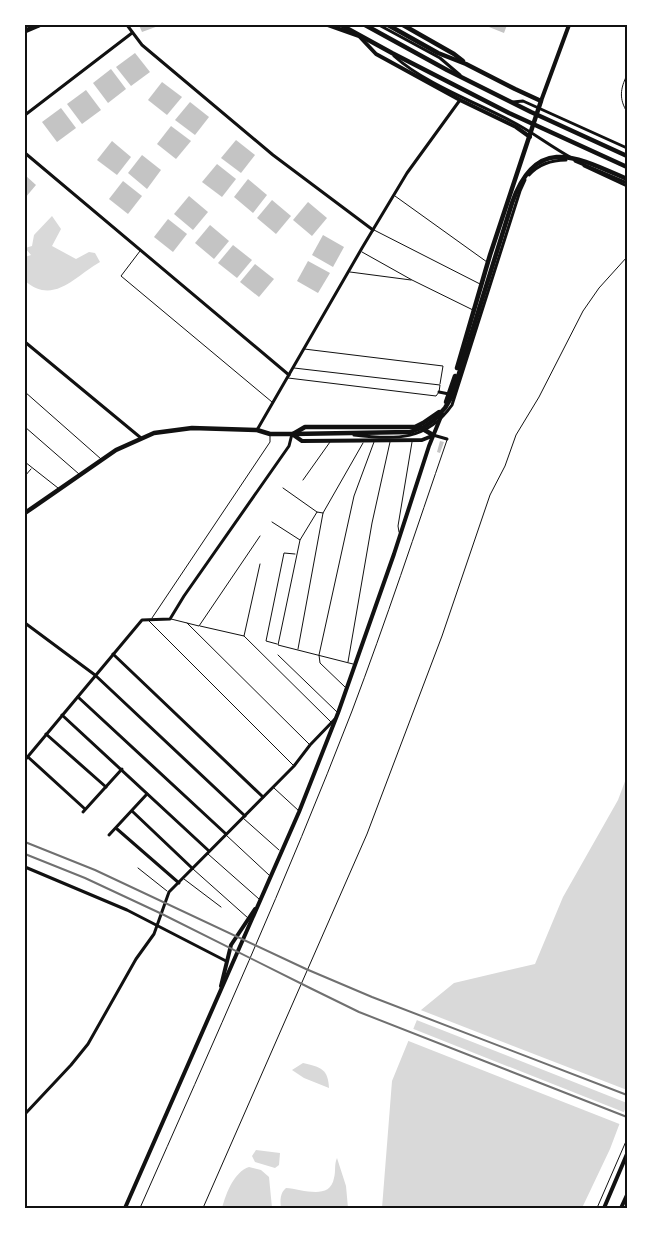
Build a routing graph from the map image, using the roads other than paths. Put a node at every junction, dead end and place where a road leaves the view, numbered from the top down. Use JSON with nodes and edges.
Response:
{"nodes":[{"id":1,"x":39,"y":25,"type":"edge"},
{"id":2,"x":44,"y":25,"type":"edge"},
{"id":3,"x":127,"y":25,"type":"edge"},
{"id":4,"x":328,"y":25,"type":"edge"},
{"id":5,"x":341,"y":25,"type":"edge"},
{"id":6,"x":365,"y":25,"type":"edge"},
{"id":7,"x":379,"y":25,"type":"edge"},
{"id":8,"x":388,"y":25,"type":"edge"},
{"id":9,"x":403,"y":25,"type":"edge"},
{"id":10,"x":569,"y":25,"type":"edge"},
{"id":11,"x":25,"y":32,"type":"edge"},
{"id":12,"x":132,"y":32,"type":"junction"},
{"id":13,"x":359,"y":36,"type":"junction"},
{"id":14,"x":438,"y":45,"type":"junction"},
{"id":15,"x":428,"y":47,"type":"junction"},
{"id":16,"x":392,"y":54,"type":"junction"},
{"id":17,"x":466,"y":64,"type":"junction"},
{"id":18,"x":465,"y":78,"type":"junction"},
{"id":19,"x":460,"y":100,"type":"junction"},
{"id":20,"x":541,"y":101,"type":"junction"},
{"id":21,"x":512,"y":102,"type":"junction"},
{"id":22,"x":25,"y":115,"type":"edge"},
{"id":23,"x":530,"y":137,"type":"junction"},
{"id":24,"x":627,"y":148,"type":"edge"},
{"id":25,"x":25,"y":153,"type":"edge"},
{"id":26,"x":627,"y":156,"type":"edge"},
{"id":27,"x":627,"y":166,"type":"edge"},
{"id":28,"x":627,"y":183,"type":"edge"},
{"id":29,"x":394,"y":195,"type":"junction"},
{"id":30,"x":373,"y":230,"type":"junction"},
{"id":31,"x":141,"y":250,"type":"junction"},
{"id":32,"x":360,"y":251,"type":"junction"},
{"id":33,"x":488,"y":262,"type":"junction"},
{"id":34,"x":348,"y":272,"type":"junction"},
{"id":35,"x":412,"y":280,"type":"junction"},
{"id":36,"x":481,"y":284,"type":"junction"},
{"id":37,"x":474,"y":311,"type":"junction"},
{"id":38,"x":25,"y":342,"type":"edge"},
{"id":39,"x":304,"y":349,"type":"junction"},
{"id":40,"x":293,"y":368,"type":"junction"},
{"id":41,"x":288,"y":376,"type":"junction"},
{"id":42,"x":440,"y":385,"type":"junction"},
{"id":43,"x":25,"y":392,"type":"edge"},
{"id":44,"x":439,"y":392,"type":"junction"},
{"id":45,"x":448,"y":394,"type":"junction"},
{"id":46,"x":272,"y":402,"type":"junction"},
{"id":47,"x":444,"y":407,"type":"junction"},
{"id":48,"x":25,"y":427,"type":"edge"},
{"id":49,"x":415,"y":427,"type":"junction"},
{"id":50,"x":257,"y":430,"type":"junction"},
{"id":51,"x":270,"y":434,"type":"junction"},
{"id":52,"x":292,"y":434,"type":"junction"},
{"id":53,"x":433,"y":435,"type":"junction"},
{"id":54,"x":141,"y":438,"type":"junction"},
{"id":55,"x":447,"y":439,"type":"joint"},
{"id":56,"x":412,"y":440,"type":"junction"},
{"id":57,"x":331,"y":441,"type":"junction"},
{"id":58,"x":364,"y":441,"type":"junction"},
{"id":59,"x":374,"y":441,"type":"junction"},
{"id":60,"x":390,"y":441,"type":"junction"},
{"id":61,"x":101,"y":460,"type":"junction"},
{"id":62,"x":25,"y":462,"type":"edge"},
{"id":63,"x":32,"y":468,"type":"junction"},
{"id":64,"x":80,"y":475,"type":"junction"},
{"id":65,"x":25,"y":476,"type":"edge"},
{"id":66,"x":303,"y":480,"type":"dead end"},
{"id":67,"x":59,"y":488,"type":"junction"},
{"id":68,"x":283,"y":488,"type":"dead end"},
{"id":69,"x":317,"y":512,"type":"junction"},
{"id":70,"x":25,"y":513,"type":"edge"},
{"id":71,"x":324,"y":513,"type":"junction"},
{"id":72,"x":272,"y":522,"type":"dead end"},
{"id":73,"x":260,"y":536,"type":"dead end"},
{"id":74,"x":399,"y":538,"type":"junction"},
{"id":75,"x":300,"y":540,"type":"junction"},
{"id":76,"x":297,"y":554,"type":"junction"},
{"id":77,"x":260,"y":564,"type":"dead end"},
{"id":78,"x":150,"y":619,"type":"junction"},
{"id":79,"x":170,"y":619,"type":"junction"},
{"id":80,"x":25,"y":623,"type":"edge"},
{"id":81,"x":187,"y":623,"type":"junction"},
{"id":82,"x":199,"y":626,"type":"junction"},
{"id":83,"x":244,"y":636,"type":"junction"},
{"id":84,"x":278,"y":644,"type":"junction"},
{"id":85,"x":298,"y":650,"type":"junction"},
{"id":86,"x":113,"y":654,"type":"junction"},
{"id":87,"x":278,"y":655,"type":"dead end"},
{"id":88,"x":319,"y":655,"type":"junction"},
{"id":89,"x":348,"y":662,"type":"junction"},
{"id":90,"x":355,"y":665,"type":"junction"},
{"id":91,"x":95,"y":674,"type":"junction"},
{"id":92,"x":346,"y":688,"type":"junction"},
{"id":93,"x":78,"y":697,"type":"junction"},
{"id":94,"x":338,"y":713,"type":"junction"},
{"id":95,"x":62,"y":715,"type":"junction"},
{"id":96,"x":335,"y":719,"type":"junction"},
{"id":97,"x":332,"y":723,"type":"junction"},
{"id":98,"x":46,"y":734,"type":"junction"},
{"id":99,"x":310,"y":746,"type":"junction"},
{"id":100,"x":26,"y":758,"type":"edge"},
{"id":101,"x":294,"y":766,"type":"junction"},
{"id":102,"x":122,"y":770,"type":"junction"},
{"id":103,"x":106,"y":787,"type":"junction"},
{"id":104,"x":274,"y":788,"type":"junction"},
{"id":105,"x":147,"y":794,"type":"junction"},
{"id":106,"x":263,"y":797,"type":"junction"},
{"id":107,"x":132,"y":811,"type":"junction"},
{"id":108,"x":299,"y":812,"type":"junction"},
{"id":109,"x":244,"y":817,"type":"junction"},
{"id":110,"x":116,"y":829,"type":"junction"},
{"id":111,"x":226,"y":834,"type":"junction"},
{"id":112,"x":109,"y":836,"type":"dead end"},
{"id":113,"x":208,"y":852,"type":"junction"},
{"id":114,"x":282,"y":853,"type":"junction"},
{"id":115,"x":25,"y":867,"type":"edge"},
{"id":116,"x":138,"y":868,"type":"dead end"},
{"id":117,"x":192,"y":868,"type":"junction"},
{"id":118,"x":271,"y":877,"type":"junction"},
{"id":119,"x":183,"y":878,"type":"junction"},
{"id":120,"x":179,"y":883,"type":"junction"},
{"id":121,"x":169,"y":892,"type":"junction"},
{"id":122,"x":260,"y":900,"type":"junction"},
{"id":123,"x":221,"y":907,"type":"dead end"},
{"id":124,"x":248,"y":918,"type":"junction"},
{"id":125,"x":157,"y":926,"type":"junction"},
{"id":126,"x":226,"y":961,"type":"junction"},
{"id":127,"x":216,"y":1002,"type":"junction"},
{"id":128,"x":25,"y":1114,"type":"edge"},
{"id":129,"x":627,"y":1154,"type":"edge"},
{"id":130,"x":627,"y":1195,"type":"edge"},
{"id":131,"x":125,"y":1208,"type":"edge"},
{"id":132,"x":140,"y":1208,"type":"edge"},
{"id":133,"x":604,"y":1208,"type":"edge"},
{"id":134,"x":621,"y":1208,"type":"edge"}],
"edges":[{"from":1,"to":11,"type":"highway"},
{"from":2,"to":11,"type":"street"},
{"from":3,"to":12,"type":"street"},
{"from":4,"to":13,"type":"street"},
{"from":5,"to":13,"type":"main road"},
{"from":6,"to":18,"type":"main road"},
{"from":7,"to":18,"type":"street"},
{"from":8,"to":15,"type":"main road"},
{"from":9,"to":14,"type":"main road"},
{"from":10,"to":20,"type":"street"},
{"from":12,"to":22,"type":"street"},
{"from":12,"to":30,"type":"street"},
{"from":13,"to":16,"type":"main road"},
{"from":13,"to":19,"type":"street"},
{"from":14,"to":15,"type":"main road"},
{"from":14,"to":17,"type":"main road"},
{"from":15,"to":17,"type":"main road"},
{"from":16,"to":27,"type":"main road"},
{"from":16,"to":28,"type":"street"},
{"from":17,"to":20,"type":"main road"},
{"from":18,"to":21,"type":"main road"},
{"from":19,"to":23,"type":"street"},
{"from":19,"to":29,"type":"street"},
{"from":20,"to":23,"type":"main road"},
{"from":21,"to":24,"type":"street"},
{"from":21,"to":26,"type":"main road"},
{"from":23,"to":33,"type":"main road"},
{"from":25,"to":31,"type":"street"},
{"from":28,"to":52,"type":"main road"},
{"from":29,"to":30,"type":"street"},
{"from":29,"to":33,"type":"lane"},
{"from":30,"to":32,"type":"street"},
{"from":30,"to":36,"type":"lane"},
{"from":31,"to":41,"type":"street"},
{"from":31,"to":46,"type":"lane"},
{"from":32,"to":34,"type":"street"},
{"from":32,"to":35,"type":"lane"},
{"from":33,"to":36,"type":"main road"},
{"from":34,"to":35,"type":"lane"},
{"from":34,"to":39,"type":"street"},
{"from":35,"to":37,"type":"lane"},
{"from":36,"to":37,"type":"main road"},
{"from":37,"to":45,"type":"main road"},
{"from":38,"to":54,"type":"street"},
{"from":39,"to":40,"type":"street"},
{"from":39,"to":42,"type":"lane"},
{"from":40,"to":41,"type":"street"},
{"from":40,"to":42,"type":"lane"},
{"from":41,"to":44,"type":"lane"},
{"from":41,"to":46,"type":"street"},
{"from":42,"to":44,"type":"lane"},
{"from":43,"to":61,"type":"lane"},
{"from":44,"to":45,"type":"street"},
{"from":45,"to":47,"type":"main road"},
{"from":46,"to":50,"type":"street"},
{"from":47,"to":49,"type":"main road"},
{"from":47,"to":53,"type":"street"},
{"from":48,"to":64,"type":"lane"},
{"from":49,"to":52,"type":"main road"},
{"from":49,"to":53,"type":"main road"},
{"from":50,"to":51,"type":"main road"},
{"from":50,"to":54,"type":"main road"},
{"from":51,"to":52,"type":"main road"},
{"from":51,"to":78,"type":"lane"},
{"from":52,"to":57,"type":"street"},
{"from":52,"to":79,"type":"street"},
{"from":53,"to":55,"type":"street"},
{"from":53,"to":56,"type":"street"},
{"from":53,"to":74,"type":"street"},
{"from":54,"to":61,"type":"main road"},
{"from":55,"to":132,"type":"lane"},
{"from":56,"to":60,"type":"street"},
{"from":56,"to":74,"type":"lane"},
{"from":57,"to":58,"type":"street"},
{"from":57,"to":66,"type":"lane"},
{"from":58,"to":59,"type":"street"},
{"from":58,"to":71,"type":"lane"},
{"from":59,"to":60,"type":"street"},
{"from":59,"to":88,"type":"lane"},
{"from":60,"to":89,"type":"lane"},
{"from":61,"to":64,"type":"main road"},
{"from":62,"to":63,"type":"lane"},
{"from":63,"to":65,"type":"lane"},
{"from":63,"to":67,"type":"lane"},
{"from":64,"to":67,"type":"main road"},
{"from":67,"to":70,"type":"main road"},
{"from":68,"to":69,"type":"lane"},
{"from":69,"to":71,"type":"lane"},
{"from":69,"to":75,"type":"lane"},
{"from":71,"to":85,"type":"lane"},
{"from":72,"to":75,"type":"lane"},
{"from":73,"to":82,"type":"lane"},
{"from":74,"to":90,"type":"street"},
{"from":75,"to":76,"type":"lane"},
{"from":76,"to":84,"type":"lane"},
{"from":76,"to":84,"type":"lane"},
{"from":77,"to":83,"type":"lane"},
{"from":78,"to":79,"type":"street"},
{"from":78,"to":86,"type":"street"},
{"from":78,"to":101,"type":"lane"},
{"from":79,"to":81,"type":"lane"},
{"from":80,"to":91,"type":"street"},
{"from":81,"to":82,"type":"lane"},
{"from":81,"to":99,"type":"lane"},
{"from":82,"to":83,"type":"lane"},
{"from":83,"to":97,"type":"lane"},
{"from":84,"to":85,"type":"lane"},
{"from":85,"to":88,"type":"lane"},
{"from":86,"to":91,"type":"street"},
{"from":86,"to":106,"type":"street"},
{"from":87,"to":94,"type":"lane"},
{"from":88,"to":89,"type":"lane"},
{"from":88,"to":92,"type":"lane"},
{"from":89,"to":90,"type":"lane"},
{"from":90,"to":92,"type":"street"},
{"from":91,"to":93,"type":"street"},
{"from":91,"to":109,"type":"street"},
{"from":92,"to":94,"type":"street"},
{"from":93,"to":95,"type":"street"},
{"from":93,"to":111,"type":"street"},
{"from":94,"to":96,"type":"street"},
{"from":95,"to":98,"type":"street"},
{"from":95,"to":102,"type":"street"},
{"from":96,"to":97,"type":"street"},
{"from":96,"to":108,"type":"street"},
{"from":97,"to":99,"type":"street"},
{"from":98,"to":100,"type":"street"},
{"from":98,"to":103,"type":"street"},
{"from":99,"to":101,"type":"street"},
{"from":100,"to":103,"type":"street"},
{"from":101,"to":104,"type":"street"},
{"from":102,"to":103,"type":"street"},
{"from":102,"to":105,"type":"street"},
{"from":104,"to":106,"type":"street"},
{"from":104,"to":108,"type":"lane"},
{"from":105,"to":107,"type":"street"},
{"from":105,"to":113,"type":"street"},
{"from":106,"to":109,"type":"street"},
{"from":107,"to":110,"type":"street"},
{"from":107,"to":117,"type":"street"},
{"from":108,"to":114,"type":"street"},
{"from":109,"to":111,"type":"street"},
{"from":109,"to":114,"type":"lane"},
{"from":110,"to":112,"type":"street"},
{"from":110,"to":120,"type":"street"},
{"from":111,"to":113,"type":"street"},
{"from":111,"to":118,"type":"lane"},
{"from":113,"to":117,"type":"street"},
{"from":113,"to":122,"type":"lane"},
{"from":114,"to":118,"type":"street"},
{"from":115,"to":125,"type":"street"},
{"from":116,"to":121,"type":"lane"},
{"from":117,"to":119,"type":"street"},
{"from":117,"to":124,"type":"lane"},
{"from":118,"to":122,"type":"street"},
{"from":119,"to":120,"type":"street"},
{"from":119,"to":123,"type":"lane"},
{"from":120,"to":121,"type":"street"},
{"from":121,"to":125,"type":"street"},
{"from":122,"to":124,"type":"street"},
{"from":122,"to":127,"type":"street"},
{"from":124,"to":126,"type":"street"},
{"from":125,"to":126,"type":"street"},
{"from":125,"to":128,"type":"street"},
{"from":126,"to":127,"type":"street"},
{"from":127,"to":131,"type":"street"},
{"from":129,"to":133,"type":"street"},
{"from":130,"to":134,"type":"street"}]}
